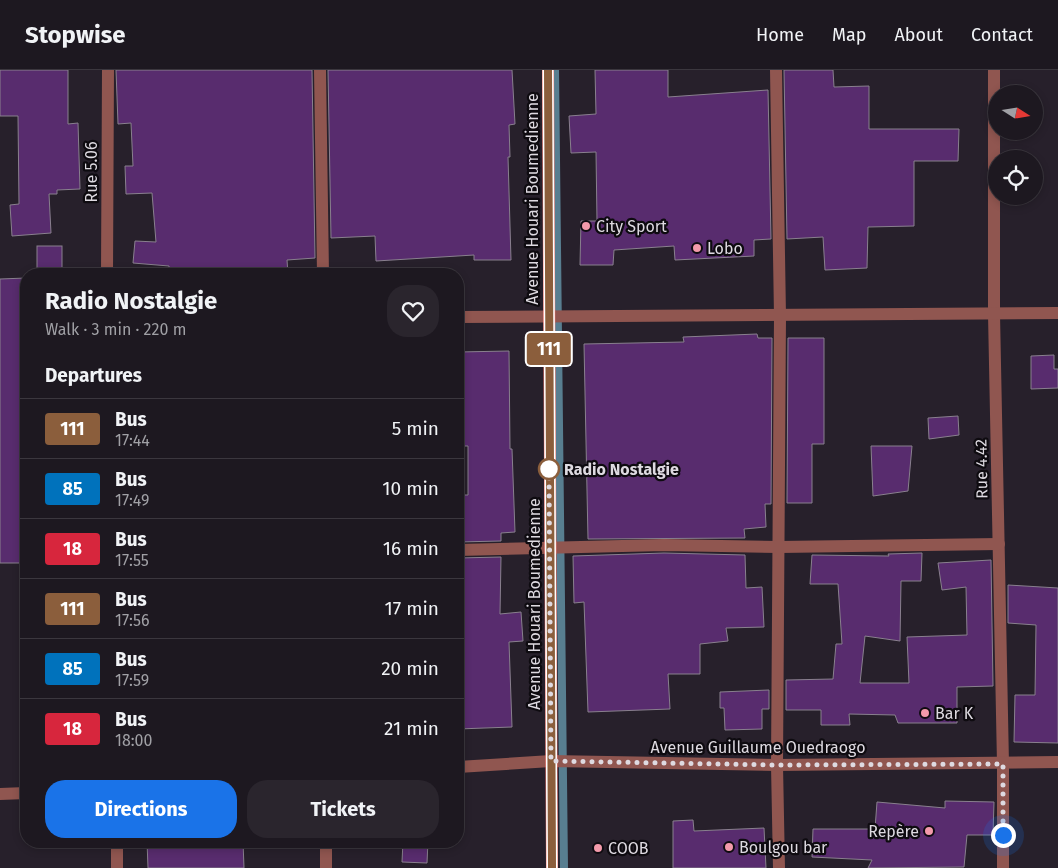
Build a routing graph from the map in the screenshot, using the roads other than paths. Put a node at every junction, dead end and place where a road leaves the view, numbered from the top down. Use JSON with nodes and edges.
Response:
{"nodes":[{"id":1,"x":108,"y":70,"type":"edge"},
{"id":2,"x":320,"y":70,"type":"edge"},
{"id":3,"x":548,"y":70,"type":"edge"},
{"id":4,"x":776,"y":70,"type":"edge"},
{"id":5,"x":994,"y":70,"type":"edge"},
{"id":6,"x":107,"y":268,"type":"edge"},
{"id":7,"x":323,"y":268,"type":"edge"},
{"id":8,"x":1058,"y":313,"type":"edge"},
{"id":9,"x":994,"y":314,"type":"junction"},
{"id":10,"x":780,"y":316,"type":"junction"},
{"id":11,"x":464,"y":317,"type":"edge"},
{"id":12,"x":549,"y":318,"type":"junction"},
{"id":13,"x":999,"y":544,"type":"junction"},
{"id":14,"x":779,"y":547,"type":"junction"},
{"id":15,"x":550,"y":548,"type":"junction"},
{"id":16,"x":464,"y":550,"type":"edge"},
{"id":17,"x":551,"y":761,"type":"junction"},
{"id":18,"x":1058,"y":762,"type":"edge"},
{"id":19,"x":1003,"y":764,"type":"junction"},
{"id":20,"x":778,"y":765,"type":"junction"},
{"id":21,"x":464,"y":767,"type":"edge"},
{"id":22,"x":20,"y":792,"type":"edge"},
{"id":23,"x":0,"y":794,"type":"edge"},
{"id":24,"x":117,"y":848,"type":"edge"},
{"id":25,"x":326,"y":848,"type":"edge"},
{"id":26,"x":117,"y":868,"type":"edge"},
{"id":27,"x":326,"y":868,"type":"edge"},
{"id":28,"x":552,"y":868,"type":"edge"},
{"id":29,"x":779,"y":868,"type":"edge"},
{"id":30,"x":1003,"y":868,"type":"edge"}],
"edges":[{"from":1,"to":6,"type":"street","name":"Rue 5.06"},
{"from":2,"to":7,"type":"street"},
{"from":3,"to":12,"type":"main road","name":"Avenue Houari Boumedienne"},
{"from":4,"to":10,"type":"street"},
{"from":5,"to":9,"type":"street","name":"Rue 4.42"},
{"from":8,"to":9,"type":"street"},
{"from":9,"to":10,"type":"street"},
{"from":9,"to":13,"type":"street","name":"Rue 4.42"},
{"from":10,"to":12,"type":"street"},
{"from":10,"to":14,"type":"street"},
{"from":11,"to":12,"type":"street"},
{"from":12,"to":15,"type":"main road","name":"Avenue Houari Boumedienne"},
{"from":13,"to":14,"type":"street"},
{"from":13,"to":19,"type":"street","name":"Rue 4.42"},
{"from":14,"to":15,"type":"street"},
{"from":14,"to":20,"type":"street"},
{"from":15,"to":16,"type":"street"},
{"from":15,"to":17,"type":"main road","name":"Avenue Houari Boumedienne"},
{"from":17,"to":20,"type":"street","name":"Avenue Guillaume Ouedraogo"},
{"from":17,"to":21,"type":"street","name":"Avenue Guillaume Ouedraogo"},
{"from":17,"to":28,"type":"main road","name":"Avenue Houari Boumedienne"},
{"from":18,"to":19,"type":"street","name":"Avenue Guillaume Ouedraogo"},
{"from":19,"to":20,"type":"street","name":"Avenue Guillaume Ouedraogo"},
{"from":19,"to":30,"type":"street","name":"Rue 4.42"},
{"from":20,"to":29,"type":"street"},
{"from":22,"to":23,"type":"street"},
{"from":24,"to":26,"type":"street"},
{"from":25,"to":27,"type":"street"}]}
